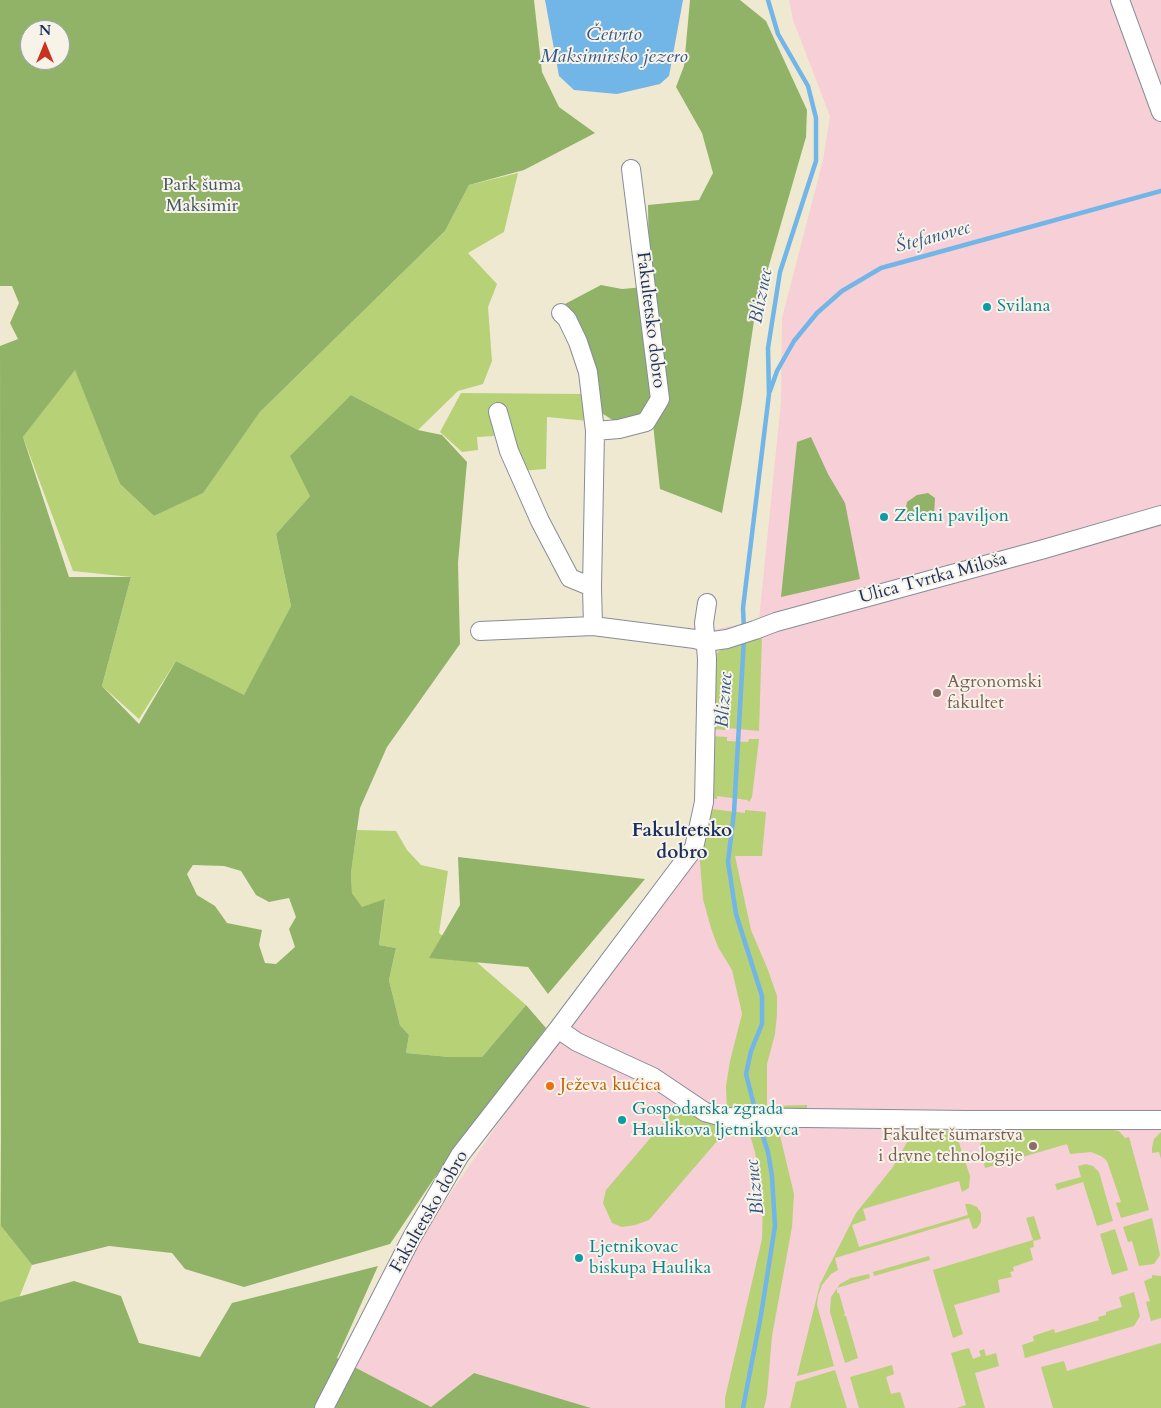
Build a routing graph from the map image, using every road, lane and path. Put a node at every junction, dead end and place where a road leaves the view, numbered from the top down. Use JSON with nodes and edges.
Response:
{"nodes":[{"id":1,"x":1120,"y":0,"type":"edge"},
{"id":2,"x":1161,"y":112,"type":"edge"},
{"id":3,"x":631,"y":169,"type":"dead end"},
{"id":4,"x":561,"y":313,"type":"dead end"},
{"id":5,"x":498,"y":412,"type":"dead end"},
{"id":6,"x":595,"y":431,"type":"junction"},
{"id":7,"x":1161,"y":515,"type":"edge"},
{"id":8,"x":592,"y":587,"type":"junction"},
{"id":9,"x":707,"y":603,"type":"dead end"},
{"id":10,"x":593,"y":626,"type":"junction"},
{"id":11,"x":480,"y":631,"type":"dead end"},
{"id":12,"x":706,"y":642,"type":"junction"},
{"id":13,"x":558,"y":1029,"type":"junction"},
{"id":14,"x":1161,"y":1120,"type":"edge"},
{"id":15,"x":324,"y":1408,"type":"edge"}],
"edges":[{"from":1,"to":2,"type":"street"},
{"from":3,"to":6,"type":"street","name":"Fakultetsko dobro"},
{"from":4,"to":6,"type":"street"},
{"from":5,"to":8,"type":"street"},
{"from":6,"to":8,"type":"street"},
{"from":7,"to":12,"type":"street","name":"Ulica Tvrtka Miloša"},
{"from":8,"to":10,"type":"street"},
{"from":9,"to":12,"type":"street","name":"Fakultetsko dobro"},
{"from":10,"to":11,"type":"street"},
{"from":10,"to":12,"type":"street"},
{"from":12,"to":13,"type":"street","name":"Fakultetsko dobro"},
{"from":13,"to":14,"type":"street"},
{"from":13,"to":15,"type":"street","name":"Fakultetsko dobro"}]}
